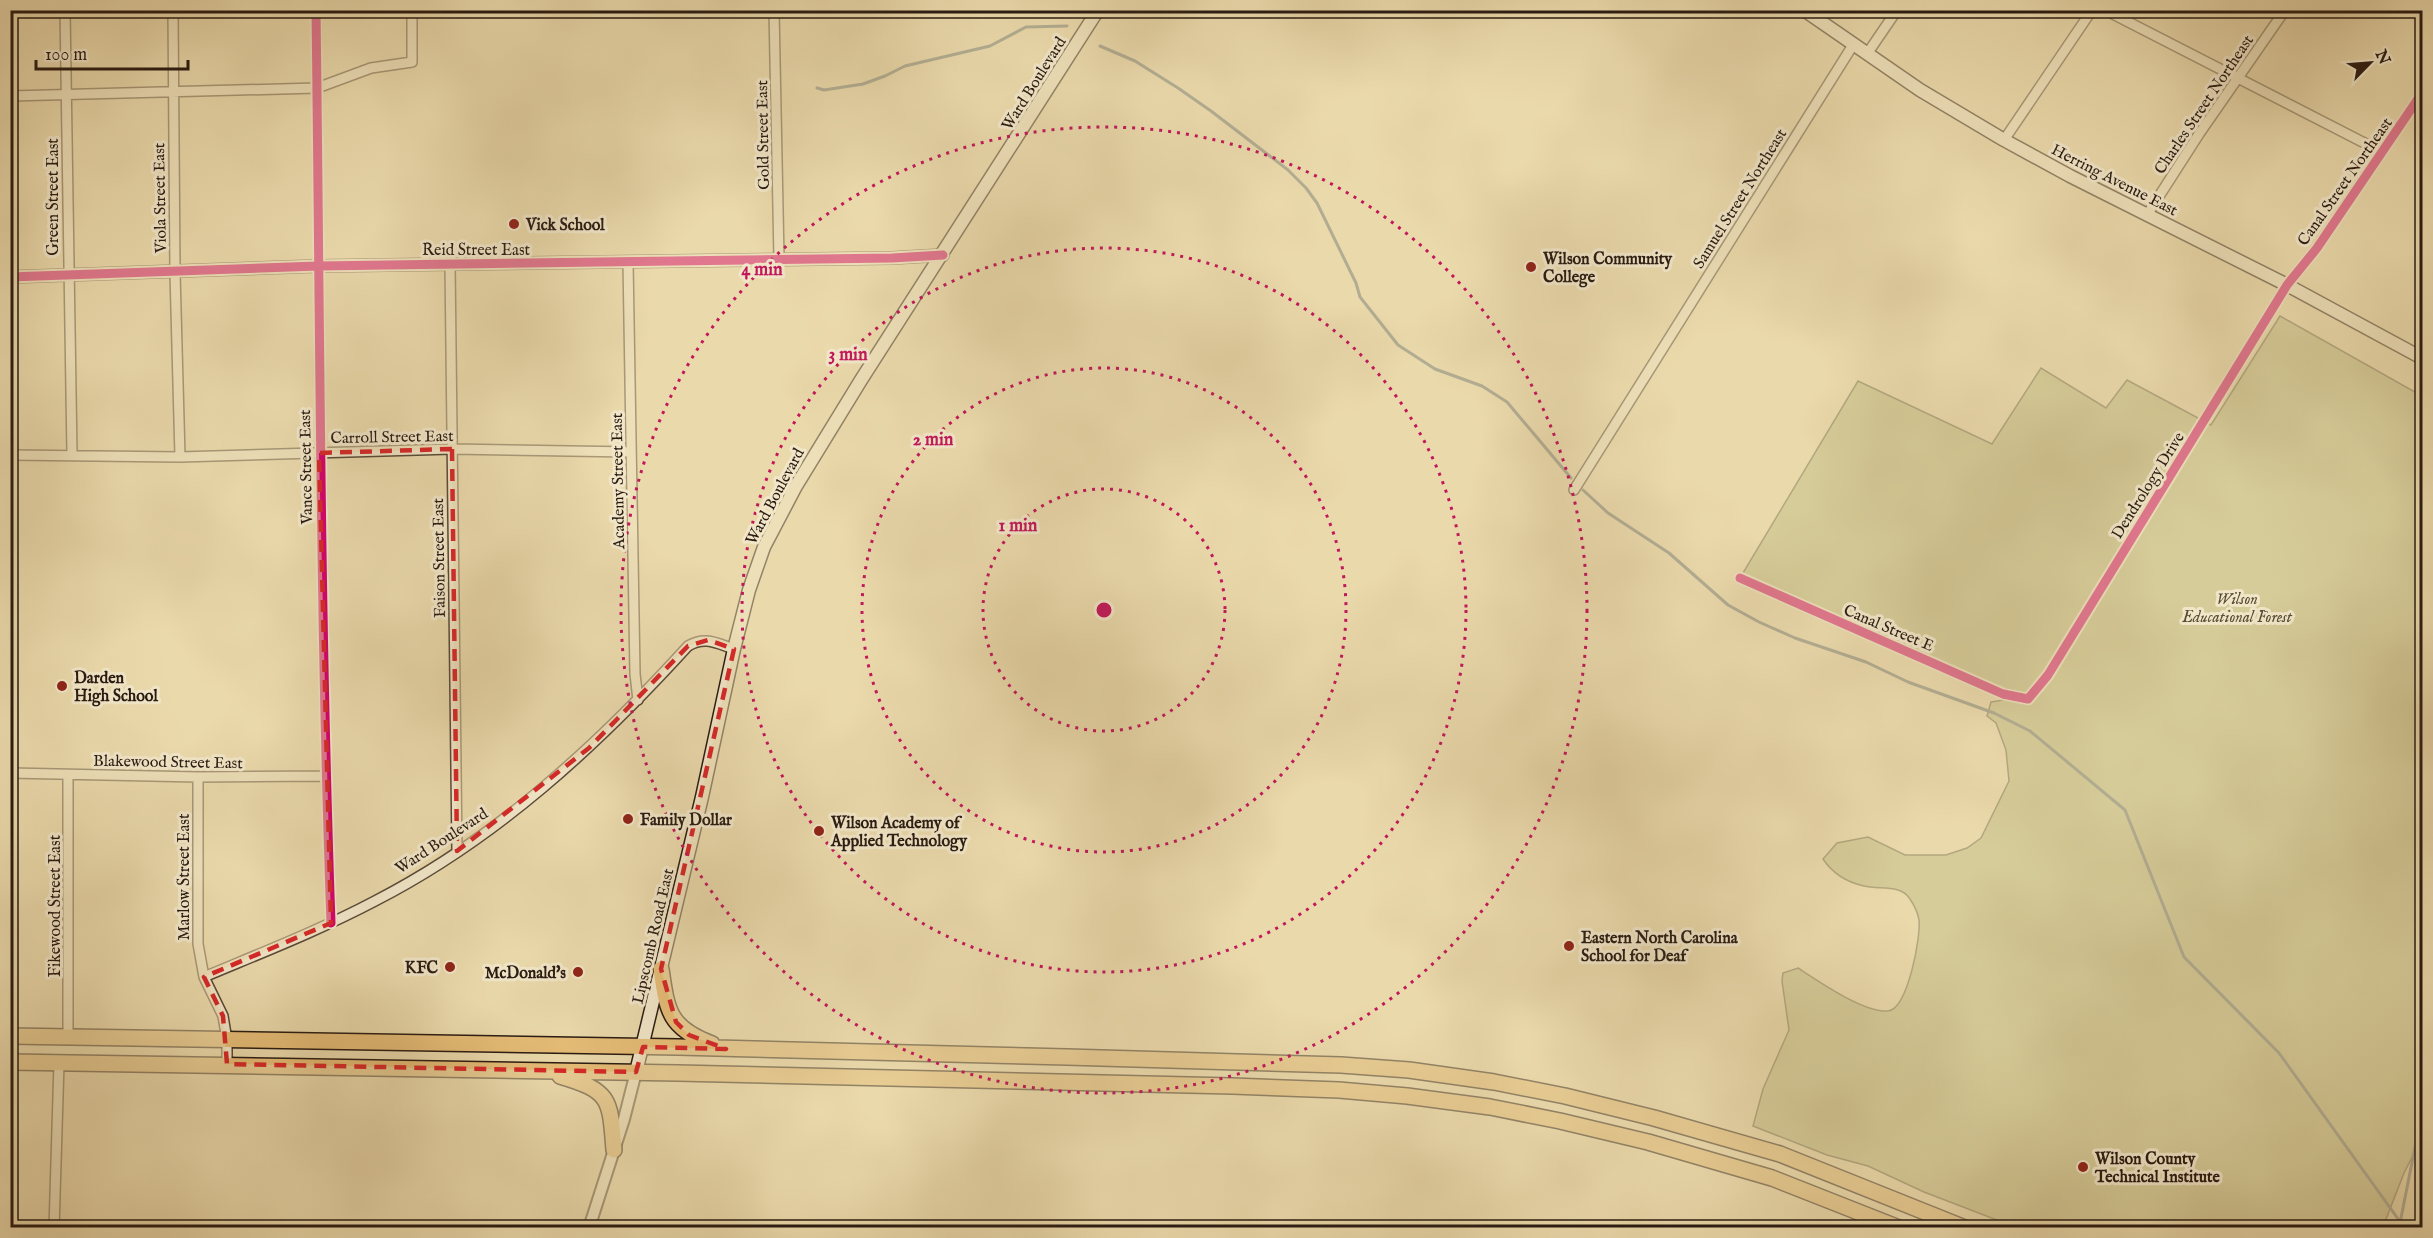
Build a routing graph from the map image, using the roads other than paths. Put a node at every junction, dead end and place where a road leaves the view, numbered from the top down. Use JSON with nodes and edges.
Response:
{"nodes":[{"id":1,"x":65,"y":10,"type":"edge"},
{"id":2,"x":174,"y":10,"type":"edge"},
{"id":3,"x":316,"y":10,"type":"edge"},
{"id":4,"x":412,"y":10,"type":"edge"},
{"id":5,"x":774,"y":10,"type":"edge"},
{"id":6,"x":1098,"y":10,"type":"edge"},
{"id":7,"x":1804,"y":10,"type":"edge"},
{"id":8,"x":1897,"y":10,"type":"edge"},
{"id":9,"x":2092,"y":10,"type":"edge"},
{"id":10,"x":2105,"y":10,"type":"edge"},
{"id":11,"x":2285,"y":10,"type":"edge"},
{"id":12,"x":1853,"y":45,"type":"junction"},
{"id":13,"x":1867,"y":54,"type":"junction"},
{"id":14,"x":2239,"y":80,"type":"junction"},
{"id":15,"x":317,"y":88,"type":"junction"},
{"id":16,"x":173,"y":92,"type":"junction"},
{"id":17,"x":2422,"y":93,"type":"edge"},
{"id":18,"x":67,"y":95,"type":"junction"},
{"id":19,"x":10,"y":96,"type":"edge"},
{"id":20,"x":2004,"y":140,"type":"junction"},
{"id":21,"x":2382,"y":152,"type":"junction"},
{"id":22,"x":2147,"y":215,"type":"junction"},
{"id":23,"x":943,"y":255,"type":"junction"},
{"id":24,"x":779,"y":259,"type":"junction"},
{"id":25,"x":628,"y":262,"type":"junction"},
{"id":26,"x":450,"y":264,"type":"junction"},
{"id":27,"x":318,"y":266,"type":"junction"},
{"id":28,"x":175,"y":273,"type":"junction"},
{"id":29,"x":10,"y":277,"type":"edge"},
{"id":30,"x":68,"y":277,"type":"junction"},
{"id":31,"x":2287,"y":285,"type":"junction"},
{"id":32,"x":2422,"y":358,"type":"edge"},
{"id":33,"x":452,"y":449,"type":"junction"},
{"id":34,"x":631,"y":452,"type":"junction"},
{"id":35,"x":319,"y":453,"type":"junction"},
{"id":36,"x":10,"y":455,"type":"edge"},
{"id":37,"x":72,"y":455,"type":"junction"},
{"id":38,"x":180,"y":457,"type":"junction"},
{"id":39,"x":1574,"y":490,"type":"dead end"},
{"id":40,"x":1740,"y":578,"type":"dead end"},
{"id":41,"x":734,"y":649,"type":"junction"},
{"id":42,"x":2028,"y":699,"type":"joint"},
{"id":43,"x":638,"y":700,"type":"junction"},
{"id":44,"x":10,"y":773,"type":"edge"},
{"id":45,"x":68,"y":775,"type":"junction"},
{"id":46,"x":325,"y":776,"type":"junction"},
{"id":47,"x":198,"y":777,"type":"junction"},
{"id":48,"x":457,"y":852,"type":"junction"},
{"id":49,"x":331,"y":923,"type":"junction"},
{"id":50,"x":661,"y":969,"type":"junction"},
{"id":51,"x":204,"y":977,"type":"junction"},
{"id":52,"x":10,"y":1036,"type":"edge"},
{"id":53,"x":68,"y":1037,"type":"junction"},
{"id":54,"x":227,"y":1040,"type":"junction"},
{"id":55,"x":643,"y":1047,"type":"junction"},
{"id":56,"x":726,"y":1049,"type":"junction"},
{"id":57,"x":10,"y":1062,"type":"edge"},
{"id":58,"x":59,"y":1063,"type":"junction"},
{"id":59,"x":227,"y":1064,"type":"junction"},
{"id":60,"x":539,"y":1071,"type":"junction"},
{"id":61,"x":636,"y":1072,"type":"junction"},
{"id":62,"x":614,"y":1150,"type":"junction"},
{"id":63,"x":54,"y":1227,"type":"edge"},
{"id":64,"x":589,"y":1227,"type":"edge"},
{"id":65,"x":1899,"y":1227,"type":"edge"},
{"id":66,"x":1965,"y":1227,"type":"edge"}],
"edges":[{"from":1,"to":18,"type":"street","name":"Green Street East"},
{"from":2,"to":16,"type":"street","name":"Viola Street East"},
{"from":3,"to":15,"type":"street","name":"Vance Street East"},
{"from":4,"to":15,"type":"street"},
{"from":5,"to":24,"type":"street","name":"Gold Street East"},
{"from":6,"to":23,"type":"main road","name":"Ward Boulevard"},
{"from":7,"to":12,"type":"main road","name":"Herring Avenue East"},
{"from":8,"to":13,"type":"street"},
{"from":9,"to":20,"type":"street"},
{"from":10,"to":14,"type":"street"},
{"from":11,"to":14,"type":"street","name":"Charles Street Northeast"},
{"from":12,"to":13,"type":"main road","name":"Herring Avenue East"},
{"from":12,"to":39,"type":"street","name":"Samuel Street Northeast"},
{"from":13,"to":20,"type":"main road","name":"Herring Avenue East"},
{"from":14,"to":21,"type":"street"},
{"from":14,"to":22,"type":"street","name":"Charles Street Northeast"},
{"from":15,"to":16,"type":"street"},
{"from":15,"to":27,"type":"street","name":"Vance Street East"},
{"from":16,"to":18,"type":"street"},
{"from":16,"to":28,"type":"street","name":"Viola Street East"},
{"from":17,"to":21,"type":"street","name":"Canal Street Northeast"},
{"from":18,"to":19,"type":"street"},
{"from":18,"to":30,"type":"street","name":"Green Street East"},
{"from":20,"to":22,"type":"main road","name":"Herring Avenue East"},
{"from":21,"to":31,"type":"street","name":"Canal Street Northeast"},
{"from":22,"to":31,"type":"main road","name":"Herring Avenue East"},
{"from":23,"to":24,"type":"street","name":"Reid Street East"},
{"from":23,"to":41,"type":"main road","name":"Ward Boulevard"},
{"from":24,"to":25,"type":"street","name":"Reid Street East"},
{"from":25,"to":26,"type":"street","name":"Reid Street East"},
{"from":25,"to":34,"type":"street","name":"Academy Street East"},
{"from":26,"to":27,"type":"street","name":"Reid Street East"},
{"from":26,"to":33,"type":"street","name":"Faison Street East"},
{"from":27,"to":28,"type":"street","name":"Reid Street East"},
{"from":27,"to":35,"type":"street","name":"Vance Street East"},
{"from":28,"to":30,"type":"street","name":"Reid Street East"},
{"from":28,"to":38,"type":"street","name":"Viola Street East"},
{"from":29,"to":30,"type":"street","name":"Reid Street East"},
{"from":30,"to":37,"type":"street","name":"Green Street East"},
{"from":31,"to":32,"type":"main road","name":"Herring Avenue East"},
{"from":31,"to":42,"type":"street","name":"Dendrology Drive"},
{"from":33,"to":34,"type":"street","name":"Carroll Street East"},
{"from":33,"to":35,"type":"street","name":"Carroll Street East"},
{"from":33,"to":48,"type":"street","name":"Faison Street East"},
{"from":34,"to":43,"type":"street","name":"Academy Street East"},
{"from":35,"to":38,"type":"street","name":"Carroll Street East"},
{"from":35,"to":46,"type":"street","name":"Vance Street East"},
{"from":36,"to":37,"type":"street","name":"Carroll Street East"},
{"from":37,"to":38,"type":"street","name":"Carroll Street East"},
{"from":40,"to":42,"type":"street","name":"Canal Street E"},
{"from":41,"to":43,"type":"street","name":"Ward Boulevard"},
{"from":41,"to":50,"type":"main road","name":"Lipscomb Road East"},
{"from":43,"to":48,"type":"street","name":"Ward Boulevard"},
{"from":44,"to":45,"type":"street","name":"Blakewood Street East"},
{"from":45,"to":47,"type":"street","name":"Blakewood Street East"},
{"from":45,"to":53,"type":"street","name":"Fikewood Street East"},
{"from":46,"to":47,"type":"street","name":"Blakewood Street East"},
{"from":46,"to":49,"type":"street","name":"Vance Street East"},
{"from":47,"to":51,"type":"street","name":"Marlow Street East"},
{"from":48,"to":49,"type":"street","name":"Ward Boulevard"},
{"from":49,"to":51,"type":"street","name":"Ward Boulevard"},
{"from":50,"to":55,"type":"main road","name":"Lipscomb Road East"},
{"from":50,"to":56,"type":"highway"},
{"from":51,"to":54,"type":"street","name":"Marlow Street East"},
{"from":52,"to":53,"type":"highway"},
{"from":53,"to":54,"type":"highway"},
{"from":54,"to":55,"type":"highway"},
{"from":54,"to":59,"type":"street","name":"Marlow Street East"},
{"from":55,"to":56,"type":"highway"},
{"from":55,"to":61,"type":"main road","name":"Lipscomb Road East"},
{"from":56,"to":66,"type":"highway"},
{"from":57,"to":58,"type":"highway"},
{"from":58,"to":59,"type":"highway"},
{"from":58,"to":63,"type":"street"},
{"from":59,"to":60,"type":"highway"},
{"from":60,"to":61,"type":"highway"},
{"from":60,"to":62,"type":"highway"},
{"from":61,"to":62,"type":"street","name":"Lipscomb Road East"},
{"from":61,"to":65,"type":"highway"},
{"from":62,"to":64,"type":"street","name":"Lipscomb Road East"}]}
